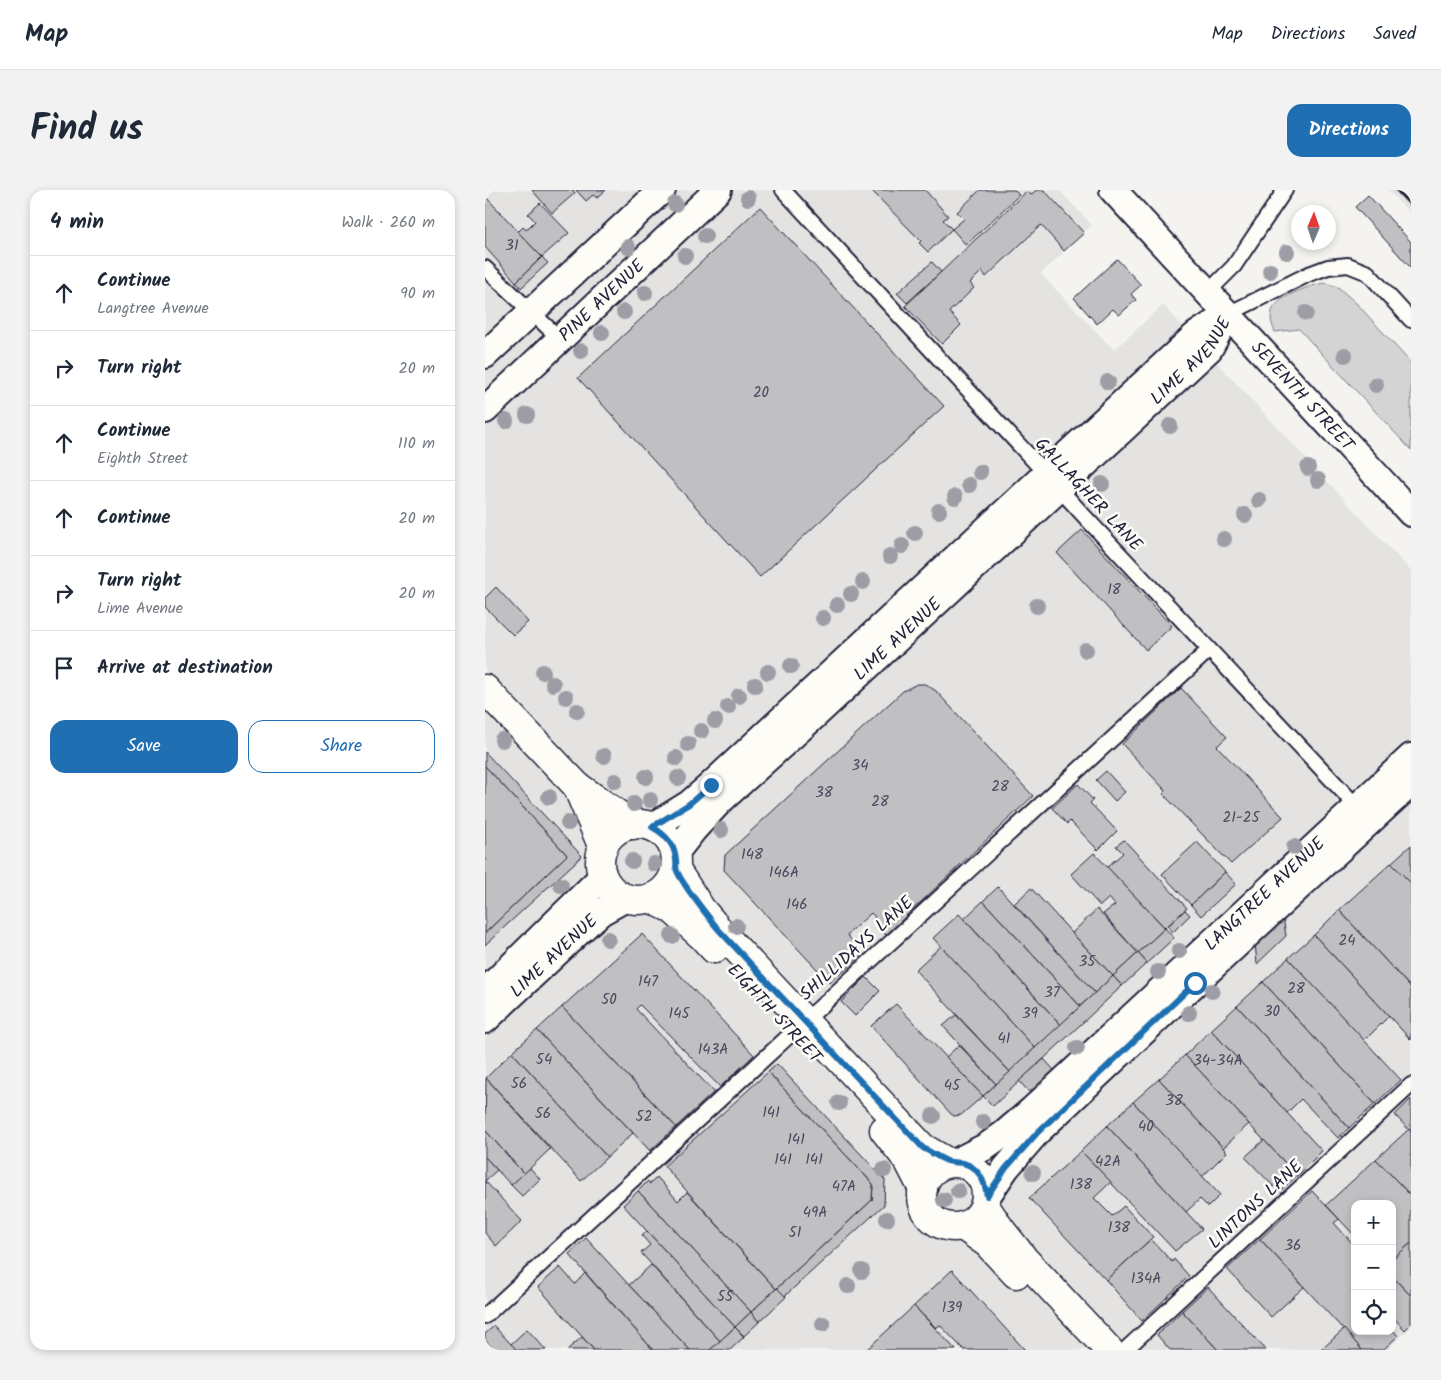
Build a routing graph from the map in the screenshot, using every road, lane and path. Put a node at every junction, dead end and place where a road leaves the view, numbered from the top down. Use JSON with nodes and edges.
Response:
{"nodes":[{"id":1,"x":662,"y":190,"type":"edge"},
{"id":2,"x":718,"y":190,"type":"edge"},
{"id":3,"x":783,"y":190,"type":"edge"},
{"id":4,"x":1113,"y":190,"type":"edge"},
{"id":5,"x":1285,"y":190,"type":"edge"},
{"id":6,"x":485,"y":268,"type":"edge"},
{"id":7,"x":1207,"y":293,"type":"junction"},
{"id":8,"x":531,"y":311,"type":"junction"},
{"id":9,"x":1228,"y":314,"type":"junction"},
{"id":10,"x":1411,"y":320,"type":"edge"},
{"id":11,"x":560,"y":339,"type":"junction"},
{"id":12,"x":485,"y":355,"type":"edge"},
{"id":13,"x":485,"y":410,"type":"edge"},
{"id":14,"x":1052,"y":481,"type":"junction"},
{"id":15,"x":1411,"y":513,"type":"edge"},
{"id":16,"x":1209,"y":650,"type":"junction"},
{"id":17,"x":486,"y":691,"type":"edge"},
{"id":18,"x":1411,"y":757,"type":"edge"},
{"id":19,"x":1411,"y":783,"type":"edge"},
{"id":20,"x":577,"y":786,"type":"junction"},
{"id":21,"x":1364,"y":814,"type":"junction"},
{"id":22,"x":643,"y":826,"type":"junction"},
{"id":23,"x":603,"y":848,"type":"junction"},
{"id":24,"x":675,"y":861,"type":"junction"},
{"id":25,"x":603,"y":876,"type":"junction"},
{"id":26,"x":638,"y":898,"type":"junction"},
{"id":27,"x":485,"y":992,"type":"edge"},
{"id":28,"x":485,"y":1020,"type":"edge"},
{"id":29,"x":799,"y":1026,"type":"junction"},
{"id":30,"x":1411,"y":1085,"type":"edge"},
{"id":31,"x":952,"y":1162,"type":"junction"},
{"id":32,"x":923,"y":1189,"type":"junction"},
{"id":33,"x":986,"y":1201,"type":"junction"},
{"id":34,"x":963,"y":1226,"type":"junction"},
{"id":35,"x":485,"y":1316,"type":"edge"},
{"id":36,"x":1086,"y":1350,"type":"edge"},
{"id":37,"x":1109,"y":1350,"type":"edge"},
{"id":38,"x":1125,"y":1350,"type":"edge"}],
"edges":[{"from":1,"to":8,"type":"street"},
{"from":2,"to":11,"type":"street","name":"PINE AVENUE"},
{"from":3,"to":14,"type":"lane","name":"GALLAGHER LANE"},
{"from":4,"to":7,"type":"street","name":"SEVENTH STREET"},
{"from":5,"to":7,"type":"lane"},
{"from":6,"to":8,"type":"lane"},
{"from":7,"to":9,"type":"street","name":"SEVENTH STREET"},
{"from":8,"to":11,"type":"lane"},
{"from":8,"to":12,"type":"street"},
{"from":9,"to":10,"type":"lane"},
{"from":9,"to":14,"type":"street","name":"LIME AVENUE"},
{"from":9,"to":15,"type":"street","name":"SEVENTH STREET"},
{"from":11,"to":13,"type":"street","name":"PINE AVENUE"},
{"from":14,"to":16,"type":"lane","name":"GALLAGHER LANE"},
{"from":14,"to":22,"type":"street","name":"LIME AVENUE"},
{"from":14,"to":24,"type":"street","name":"LIME AVENUE"},
{"from":16,"to":21,"type":"lane","name":"GALLAGHER LANE"},
{"from":16,"to":29,"type":"lane","name":"SHILLIDAYS LANE"},
{"from":17,"to":20,"type":"street"},
{"from":18,"to":21,"type":"street","name":"LANGTREE AVENUE"},
{"from":19,"to":21,"type":"street","name":"LANGTREE AVENUE"},
{"from":20,"to":22,"type":"street"},
{"from":20,"to":23,"type":"street"},
{"from":21,"to":31,"type":"street","name":"LANGTREE AVENUE"},
{"from":21,"to":33,"type":"street","name":"LANGTREE AVENUE"},
{"from":22,"to":23,"type":"street"},
{"from":22,"to":24,"type":"street"},
{"from":23,"to":25,"type":"street"},
{"from":24,"to":26,"type":"street"},
{"from":24,"to":29,"type":"street","name":"EIGHTH STREET"},
{"from":25,"to":26,"type":"street"},
{"from":25,"to":27,"type":"street","name":"LIME AVENUE"},
{"from":26,"to":28,"type":"street","name":"LIME AVENUE"},
{"from":26,"to":29,"type":"street","name":"EIGHTH STREET"},
{"from":29,"to":31,"type":"street","name":"EIGHTH STREET"},
{"from":29,"to":32,"type":"street","name":"EIGHTH STREET"},
{"from":29,"to":35,"type":"lane","name":"SHILLIDAYS LANE"},
{"from":30,"to":38,"type":"lane","name":"LINTONS LANE"},
{"from":31,"to":32,"type":"street"},
{"from":31,"to":33,"type":"street"},
{"from":32,"to":34,"type":"street"},
{"from":33,"to":34,"type":"street"},
{"from":33,"to":37,"type":"street"},
{"from":34,"to":36,"type":"street"}]}
